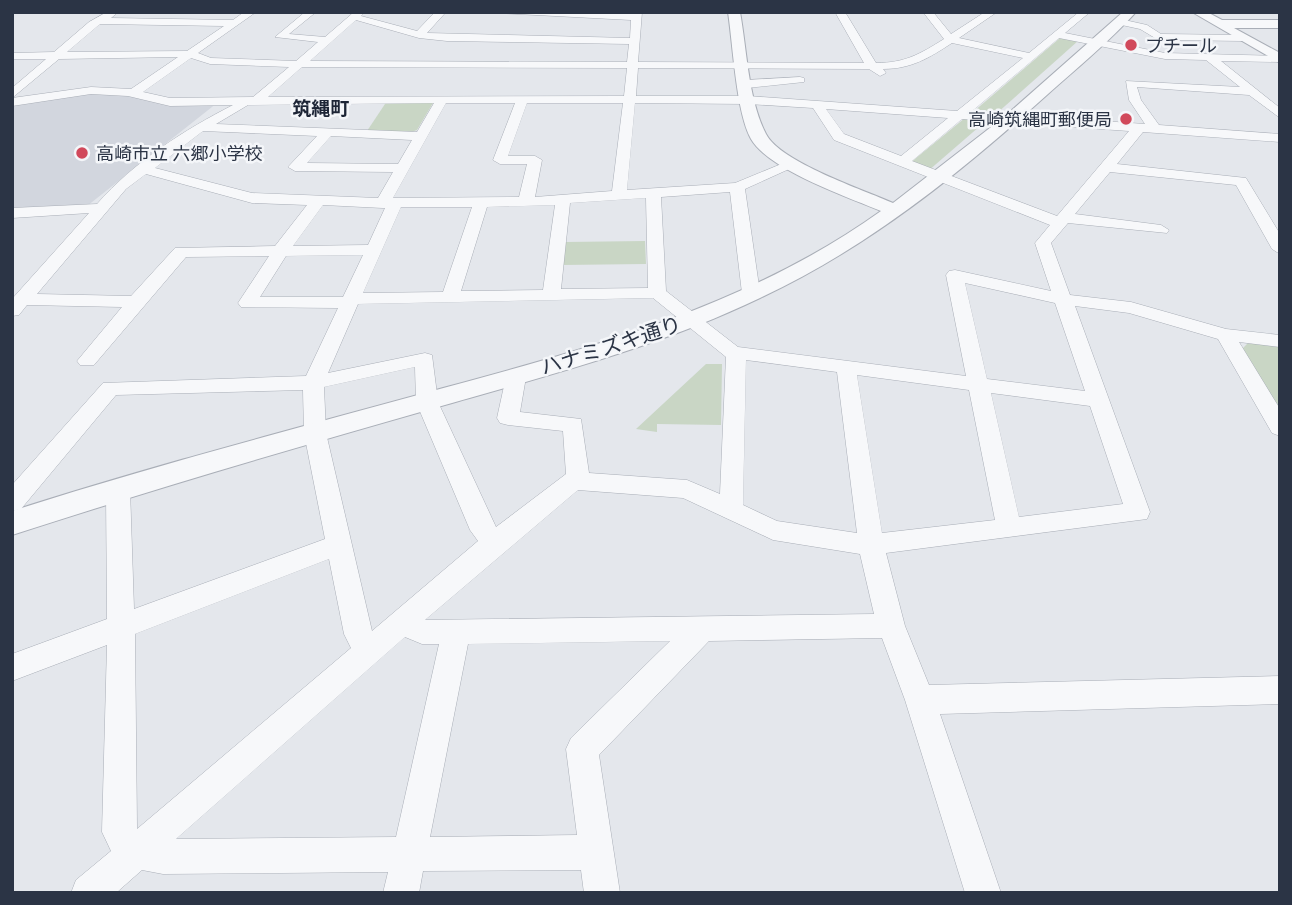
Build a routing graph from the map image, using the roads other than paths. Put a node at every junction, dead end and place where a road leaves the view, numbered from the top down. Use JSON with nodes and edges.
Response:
{"nodes":[{"id":1,"x":114,"y":12,"type":"edge"},
{"id":2,"x":251,"y":12,"type":"edge"},
{"id":3,"x":311,"y":12,"type":"edge"},
{"id":4,"x":440,"y":12,"type":"edge"},
{"id":5,"x":484,"y":12,"type":"edge"},
{"id":6,"x":734,"y":12,"type":"edge"},
{"id":7,"x":840,"y":12,"type":"edge"},
{"id":8,"x":928,"y":12,"type":"edge"},
{"id":9,"x":992,"y":12,"type":"edge"},
{"id":10,"x":1085,"y":12,"type":"edge"},
{"id":11,"x":1198,"y":12,"type":"edge"},
{"id":12,"x":358,"y":14,"type":"edge"},
{"id":13,"x":540,"y":15,"type":"junction"},
{"id":14,"x":637,"y":15,"type":"edge"},
{"id":15,"x":1125,"y":17,"type":"edge"},
{"id":16,"x":100,"y":20,"type":"junction"},
{"id":17,"x":174,"y":22,"type":"junction"},
{"id":18,"x":236,"y":23,"type":"junction"},
{"id":19,"x":1219,"y":24,"type":"junction"},
{"id":20,"x":1276,"y":26,"type":"edge"},
{"id":21,"x":533,"y":31,"type":"dead end"},
{"id":22,"x":419,"y":35,"type":"junction"},
{"id":23,"x":1059,"y":35,"type":"junction"},
{"id":24,"x":153,"y":36,"type":"dead end"},
{"id":25,"x":189,"y":37,"type":"dead end"},
{"id":26,"x":1159,"y":37,"type":"junction"},
{"id":27,"x":213,"y":38,"type":"junction"},
{"id":28,"x":447,"y":38,"type":"junction"},
{"id":29,"x":1243,"y":38,"type":"junction"},
{"id":30,"x":950,"y":39,"type":"junction"},
{"id":31,"x":328,"y":40,"type":"junction"},
{"id":32,"x":635,"y":41,"type":"junction"},
{"id":33,"x":1094,"y":42,"type":"junction"},
{"id":34,"x":189,"y":54,"type":"junction"},
{"id":35,"x":12,"y":56,"type":"edge"},
{"id":36,"x":55,"y":56,"type":"junction"},
{"id":37,"x":1030,"y":56,"type":"junction"},
{"id":38,"x":1190,"y":57,"type":"junction"},
{"id":39,"x":1209,"y":57,"type":"junction"},
{"id":40,"x":1279,"y":59,"type":"edge"},
{"id":41,"x":300,"y":64,"type":"junction"},
{"id":42,"x":386,"y":64,"type":"junction"},
{"id":43,"x":428,"y":65,"type":"junction"},
{"id":44,"x":631,"y":66,"type":"junction"},
{"id":45,"x":872,"y":66,"type":"junction"},
{"id":46,"x":743,"y":67,"type":"junction"},
{"id":47,"x":136,"y":91,"type":"junction"},
{"id":48,"x":748,"y":92,"type":"junction"},
{"id":49,"x":1253,"y":92,"type":"junction"},
{"id":50,"x":12,"y":94,"type":"edge"},
{"id":51,"x":632,"y":94,"type":"junction"},
{"id":52,"x":355,"y":99,"type":"junction"},
{"id":53,"x":402,"y":99,"type":"junction"},
{"id":54,"x":442,"y":99,"type":"junction"},
{"id":55,"x":526,"y":100,"type":"junction"},
{"id":56,"x":253,"y":101,"type":"junction"},
{"id":57,"x":12,"y":102,"type":"edge"},
{"id":58,"x":816,"y":104,"type":"junction"},
{"id":59,"x":1280,"y":114,"type":"edge"},
{"id":60,"x":960,"y":115,"type":"junction"},
{"id":61,"x":1012,"y":118,"type":"junction"},
{"id":62,"x":200,"y":127,"type":"junction"},
{"id":63,"x":1147,"y":128,"type":"junction"},
{"id":64,"x":328,"y":132,"type":"junction"},
{"id":65,"x":421,"y":136,"type":"junction"},
{"id":66,"x":1280,"y":138,"type":"edge"},
{"id":67,"x":901,"y":163,"type":"junction"},
{"id":68,"x":791,"y":165,"type":"junction"},
{"id":69,"x":1108,"y":167,"type":"junction"},
{"id":70,"x":403,"y":168,"type":"junction"},
{"id":71,"x":143,"y":169,"type":"junction"},
{"id":72,"x":940,"y":179,"type":"junction"},
{"id":73,"x":737,"y":187,"type":"junction"},
{"id":74,"x":653,"y":194,"type":"junction"},
{"id":75,"x":619,"y":196,"type":"junction"},
{"id":76,"x":318,"y":201,"type":"junction"},
{"id":77,"x":563,"y":201,"type":"junction"},
{"id":78,"x":481,"y":202,"type":"junction"},
{"id":79,"x":526,"y":202,"type":"junction"},
{"id":80,"x":389,"y":203,"type":"junction"},
{"id":81,"x":100,"y":208,"type":"junction"},
{"id":82,"x":897,"y":211,"type":"junction"},
{"id":83,"x":12,"y":213,"type":"edge"},
{"id":84,"x":1063,"y":221,"type":"junction"},
{"id":85,"x":1161,"y":230,"type":"dead end"},
{"id":86,"x":1280,"y":249,"type":"edge"},
{"id":87,"x":281,"y":250,"type":"junction"},
{"id":88,"x":374,"y":250,"type":"junction"},
{"id":89,"x":657,"y":293,"type":"junction"},
{"id":90,"x":751,"y":293,"type":"junction"},
{"id":91,"x":551,"y":295,"type":"junction"},
{"id":92,"x":450,"y":297,"type":"junction"},
{"id":93,"x":1061,"y":299,"type":"junction"},
{"id":94,"x":351,"y":301,"type":"junction"},
{"id":95,"x":136,"y":302,"type":"junction"},
{"id":96,"x":19,"y":305,"type":"edge"},
{"id":97,"x":690,"y":319,"type":"junction"},
{"id":98,"x":1225,"y":335,"type":"junction"},
{"id":99,"x":1280,"y":341,"type":"edge"},
{"id":100,"x":736,"y":353,"type":"junction"},
{"id":101,"x":87,"y":361,"type":"dead end"},
{"id":102,"x":846,"y":366,"type":"junction"},
{"id":103,"x":516,"y":377,"type":"junction"},
{"id":104,"x":978,"y":382,"type":"junction"},
{"id":105,"x":313,"y":383,"type":"junction"},
{"id":106,"x":1098,"y":400,"type":"junction"},
{"id":107,"x":427,"y":402,"type":"junction"},
{"id":108,"x":1280,"y":428,"type":"edge"},
{"id":109,"x":314,"y":433,"type":"junction"},
{"id":110,"x":573,"y":481,"type":"junction"},
{"id":111,"x":118,"y":489,"type":"junction"},
{"id":112,"x":731,"y":510,"type":"junction"},
{"id":113,"x":16,"y":511,"type":"edge"},
{"id":114,"x":1009,"y":528,"type":"junction"},
{"id":115,"x":495,"y":542,"type":"junction"},
{"id":116,"x":340,"y":544,"type":"junction"},
{"id":117,"x":870,"y":545,"type":"junction"},
{"id":118,"x":402,"y":624,"type":"junction"},
{"id":119,"x":891,"y":626,"type":"junction"},
{"id":120,"x":121,"y":628,"type":"junction"},
{"id":121,"x":701,"y":630,"type":"junction"},
{"id":122,"x":456,"y":632,"type":"junction"},
{"id":123,"x":368,"y":650,"type":"junction"},
{"id":124,"x":12,"y":667,"type":"edge"},
{"id":125,"x":1280,"y":690,"type":"edge"},
{"id":126,"x":920,"y":700,"type":"junction"},
{"id":127,"x":137,"y":851,"type":"junction"},
{"id":128,"x":597,"y":852,"type":"junction"},
{"id":129,"x":409,"y":855,"type":"junction"},
{"id":130,"x":89,"y":893,"type":"edge"},
{"id":131,"x":401,"y":893,"type":"edge"},
{"id":132,"x":602,"y":893,"type":"edge"},
{"id":133,"x":983,"y":893,"type":"edge"}],
"edges":[{"from":1,"to":16,"type":"street"},
{"from":2,"to":18,"type":"street"},
{"from":3,"to":31,"type":"street"},
{"from":4,"to":22,"type":"street"},
{"from":5,"to":13,"type":"street"},
{"from":6,"to":46,"type":"street"},
{"from":7,"to":45,"type":"street"},
{"from":8,"to":30,"type":"street"},
{"from":9,"to":30,"type":"street"},
{"from":10,"to":23,"type":"street"},
{"from":11,"to":19,"type":"street"},
{"from":12,"to":22,"type":"street"},
{"from":12,"to":31,"type":"street"},
{"from":13,"to":14,"type":"street"},
{"from":13,"to":21,"type":"street"},
{"from":14,"to":32,"type":"street"},
{"from":15,"to":26,"type":"street"},
{"from":15,"to":33,"type":"street","name":"ハナミズキ通り"},
{"from":16,"to":17,"type":"street"},
{"from":16,"to":36,"type":"street"},
{"from":17,"to":18,"type":"street"},
{"from":17,"to":24,"type":"street"},
{"from":18,"to":27,"type":"street"},
{"from":19,"to":20,"type":"street"},
{"from":19,"to":29,"type":"street"},
{"from":22,"to":28,"type":"street"},
{"from":23,"to":33,"type":"street"},
{"from":23,"to":37,"type":"street"},
{"from":25,"to":27,"type":"street"},
{"from":26,"to":29,"type":"street"},
{"from":26,"to":38,"type":"street"},
{"from":27,"to":34,"type":"street"},
{"from":28,"to":32,"type":"street"},
{"from":28,"to":43,"type":"street"},
{"from":29,"to":40,"type":"street"},
{"from":30,"to":37,"type":"street"},
{"from":30,"to":45,"type":"street"},
{"from":31,"to":41,"type":"street"},
{"from":32,"to":44,"type":"street"},
{"from":33,"to":38,"type":"street"},
{"from":33,"to":61,"type":"street","name":"ハナミズキ通り"},
{"from":34,"to":36,"type":"street"},
{"from":34,"to":41,"type":"street"},
{"from":34,"to":47,"type":"street"},
{"from":35,"to":36,"type":"street"},
{"from":36,"to":50,"type":"street"},
{"from":37,"to":60,"type":"street"},
{"from":38,"to":39,"type":"street"},
{"from":39,"to":40,"type":"street"},
{"from":39,"to":49,"type":"street"},
{"from":41,"to":42,"type":"street"},
{"from":41,"to":56,"type":"street"},
{"from":42,"to":43,"type":"street"},
{"from":42,"to":52,"type":"street"},
{"from":43,"to":44,"type":"street"},
{"from":43,"to":53,"type":"street"},
{"from":44,"to":46,"type":"street"},
{"from":44,"to":51,"type":"street"},
{"from":45,"to":46,"type":"street"},
{"from":45,"to":48,"type":"street"},
{"from":46,"to":48,"type":"street"},
{"from":47,"to":56,"type":"street"},
{"from":47,"to":57,"type":"street"},
{"from":48,"to":51,"type":"street"},
{"from":48,"to":58,"type":"street"},
{"from":48,"to":68,"type":"street"},
{"from":49,"to":59,"type":"street"},
{"from":49,"to":63,"type":"street"},
{"from":51,"to":55,"type":"street"},
{"from":51,"to":75,"type":"street"},
{"from":52,"to":53,"type":"street"},
{"from":52,"to":56,"type":"street"},
{"from":53,"to":54,"type":"street"},
{"from":54,"to":55,"type":"street"},
{"from":54,"to":65,"type":"street"},
{"from":55,"to":79,"type":"street"},
{"from":56,"to":62,"type":"street"},
{"from":58,"to":60,"type":"street"},
{"from":58,"to":67,"type":"street"},
{"from":60,"to":61,"type":"street"},
{"from":60,"to":67,"type":"street"},
{"from":61,"to":63,"type":"street"},
{"from":61,"to":72,"type":"street","name":"ハナミズキ通り"},
{"from":62,"to":64,"type":"street"},
{"from":62,"to":71,"type":"street"},
{"from":63,"to":66,"type":"street"},
{"from":63,"to":69,"type":"street"},
{"from":64,"to":65,"type":"street"},
{"from":64,"to":70,"type":"street"},
{"from":65,"to":70,"type":"street"},
{"from":67,"to":72,"type":"street"},
{"from":68,"to":73,"type":"street"},
{"from":68,"to":82,"type":"street"},
{"from":69,"to":84,"type":"street"},
{"from":69,"to":86,"type":"street"},
{"from":70,"to":80,"type":"street"},
{"from":71,"to":76,"type":"street"},
{"from":71,"to":81,"type":"street"},
{"from":72,"to":82,"type":"street","name":"ハナミズキ通り"},
{"from":72,"to":84,"type":"street"},
{"from":73,"to":74,"type":"street"},
{"from":73,"to":90,"type":"street"},
{"from":74,"to":75,"type":"street"},
{"from":74,"to":89,"type":"street"},
{"from":75,"to":77,"type":"street"},
{"from":76,"to":80,"type":"street"},
{"from":76,"to":87,"type":"street"},
{"from":77,"to":79,"type":"street"},
{"from":77,"to":91,"type":"street"},
{"from":78,"to":79,"type":"street"},
{"from":78,"to":80,"type":"street"},
{"from":78,"to":92,"type":"street"},
{"from":80,"to":88,"type":"street"},
{"from":81,"to":83,"type":"street"},
{"from":81,"to":96,"type":"street"},
{"from":82,"to":90,"type":"street","name":"ハナミズキ通り"},
{"from":84,"to":85,"type":"street"},
{"from":84,"to":93,"type":"street"},
{"from":87,"to":88,"type":"street"},
{"from":87,"to":94,"type":"street"},
{"from":87,"to":95,"type":"street"},
{"from":88,"to":94,"type":"street"},
{"from":89,"to":91,"type":"street"},
{"from":89,"to":97,"type":"street"},
{"from":90,"to":97,"type":"street","name":"ハナミズキ通り"},
{"from":91,"to":92,"type":"street"},
{"from":92,"to":94,"type":"street"},
{"from":93,"to":98,"type":"street"},
{"from":93,"to":104,"type":"street"},
{"from":93,"to":106,"type":"street"},
{"from":94,"to":105,"type":"street"},
{"from":95,"to":96,"type":"street"},
{"from":95,"to":101,"type":"street"},
{"from":97,"to":100,"type":"street"},
{"from":97,"to":103,"type":"street","name":"ハナミズキ通り"},
{"from":98,"to":99,"type":"street"},
{"from":98,"to":108,"type":"street"},
{"from":100,"to":102,"type":"street"},
{"from":100,"to":112,"type":"street"},
{"from":102,"to":104,"type":"street"},
{"from":102,"to":117,"type":"street"},
{"from":103,"to":107,"type":"street","name":"ハナミズキ通り"},
{"from":103,"to":110,"type":"street"},
{"from":104,"to":106,"type":"street"},
{"from":104,"to":114,"type":"street"},
{"from":105,"to":107,"type":"street"},
{"from":105,"to":109,"type":"street"},
{"from":105,"to":113,"type":"street"},
{"from":106,"to":114,"type":"street"},
{"from":107,"to":109,"type":"street","name":"ハナミズキ通り"},
{"from":107,"to":115,"type":"street"},
{"from":109,"to":111,"type":"street","name":"ハナミズキ通り"},
{"from":109,"to":116,"type":"street"},
{"from":110,"to":112,"type":"street"},
{"from":110,"to":115,"type":"street"},
{"from":111,"to":113,"type":"street","name":"ハナミズキ通り"},
{"from":111,"to":120,"type":"street"},
{"from":112,"to":117,"type":"street"},
{"from":114,"to":117,"type":"street"},
{"from":115,"to":118,"type":"street"},
{"from":116,"to":120,"type":"street"},
{"from":116,"to":123,"type":"street"},
{"from":117,"to":119,"type":"street"},
{"from":118,"to":122,"type":"street"},
{"from":118,"to":123,"type":"street"},
{"from":119,"to":121,"type":"street"},
{"from":119,"to":126,"type":"street"},
{"from":120,"to":124,"type":"street"},
{"from":120,"to":127,"type":"street"},
{"from":121,"to":122,"type":"street"},
{"from":121,"to":128,"type":"street"},
{"from":122,"to":129,"type":"street"},
{"from":123,"to":127,"type":"street"},
{"from":125,"to":126,"type":"street"},
{"from":126,"to":133,"type":"street"},
{"from":127,"to":129,"type":"street"},
{"from":127,"to":130,"type":"street"},
{"from":128,"to":129,"type":"street"},
{"from":128,"to":132,"type":"street"},
{"from":129,"to":131,"type":"street"}]}
